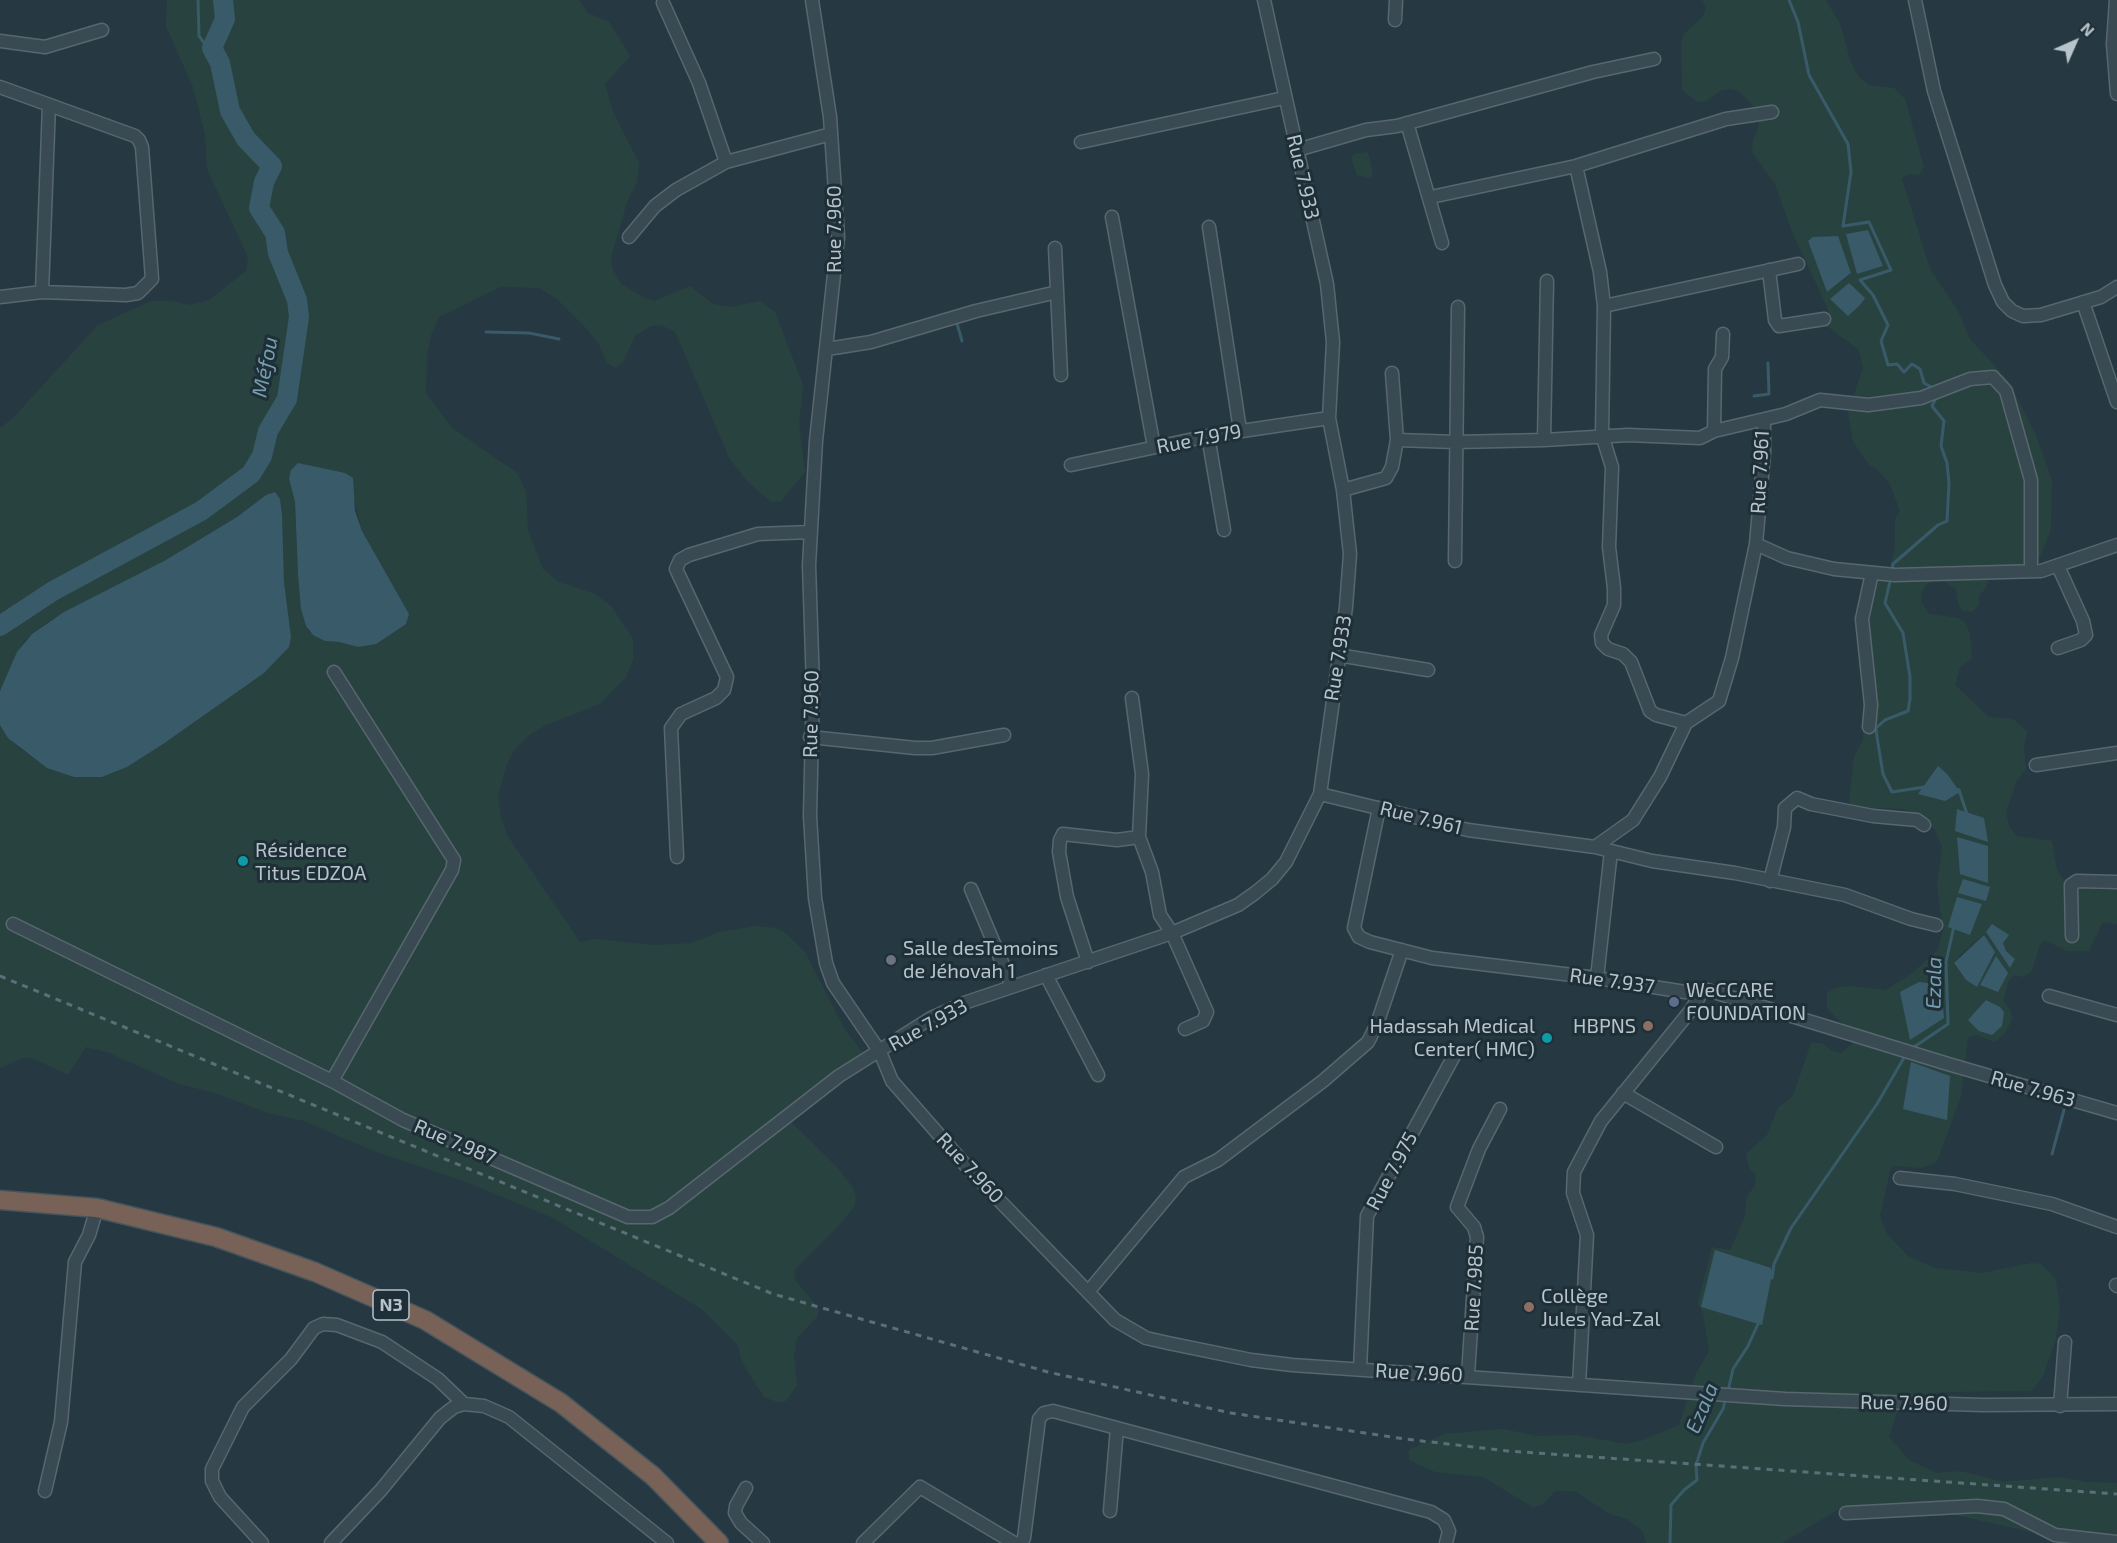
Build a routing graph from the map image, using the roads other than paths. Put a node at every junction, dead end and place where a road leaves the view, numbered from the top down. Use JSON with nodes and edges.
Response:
{"nodes":[{"id":1,"x":812,"y":0,"type":"edge"},
{"id":2,"x":1264,"y":0,"type":"edge"},
{"id":3,"x":1396,"y":0,"type":"edge"},
{"id":4,"x":1915,"y":0,"type":"edge"},
{"id":5,"x":2116,"y":0,"type":"edge"},
{"id":6,"x":663,"y":3,"type":"dead end"},
{"id":7,"x":1395,"y":20,"type":"dead end"},
{"id":8,"x":102,"y":30,"type":"dead end"},
{"id":9,"x":0,"y":41,"type":"edge"},
{"id":10,"x":1654,"y":59,"type":"dead end"},
{"id":11,"x":0,"y":87,"type":"edge"},
{"id":12,"x":2117,"y":94,"type":"edge"},
{"id":13,"x":1284,"y":98,"type":"junction"},
{"id":14,"x":49,"y":105,"type":"junction"},
{"id":15,"x":1772,"y":112,"type":"dead end"},
{"id":16,"x":1407,"y":123,"type":"junction"},
{"id":17,"x":831,"y":134,"type":"junction"},
{"id":18,"x":1081,"y":142,"type":"dead end"},
{"id":19,"x":1297,"y":150,"type":"junction"},
{"id":20,"x":726,"y":162,"type":"junction"},
{"id":21,"x":1576,"y":166,"type":"junction"},
{"id":22,"x":1431,"y":197,"type":"junction"},
{"id":23,"x":1112,"y":217,"type":"dead end"},
{"id":24,"x":1209,"y":227,"type":"dead end"},
{"id":25,"x":629,"y":237,"type":"dead end"},
{"id":26,"x":1442,"y":243,"type":"dead end"},
{"id":27,"x":1055,"y":248,"type":"dead end"},
{"id":28,"x":1798,"y":264,"type":"dead end"},
{"id":29,"x":1768,"y":270,"type":"junction"},
{"id":30,"x":1547,"y":281,"type":"dead end"},
{"id":31,"x":2117,"y":287,"type":"edge"},
{"id":32,"x":42,"y":292,"type":"junction"},
{"id":33,"x":1057,"y":292,"type":"junction"},
{"id":34,"x":0,"y":297,"type":"edge"},
{"id":35,"x":2083,"y":302,"type":"junction"},
{"id":36,"x":1604,"y":306,"type":"junction"},
{"id":37,"x":1458,"y":307,"type":"dead end"},
{"id":38,"x":1824,"y":319,"type":"dead end"},
{"id":39,"x":1723,"y":334,"type":"dead end"},
{"id":40,"x":826,"y":350,"type":"junction"},
{"id":41,"x":1392,"y":374,"type":"dead end"},
{"id":42,"x":1061,"y":375,"type":"dead end"},
{"id":43,"x":2117,"y":402,"type":"edge"},
{"id":44,"x":1329,"y":418,"type":"junction"},
{"id":45,"x":1764,"y":421,"type":"junction"},
{"id":46,"x":1240,"y":430,"type":"junction"},
{"id":47,"x":1714,"y":431,"type":"junction"},
{"id":48,"x":1602,"y":435,"type":"junction"},
{"id":49,"x":1208,"y":436,"type":"junction"},
{"id":50,"x":1397,"y":440,"type":"junction"},
{"id":51,"x":1544,"y":440,"type":"junction"},
{"id":52,"x":1456,"y":442,"type":"junction"},
{"id":53,"x":1154,"y":447,"type":"junction"},
{"id":54,"x":1071,"y":465,"type":"dead end"},
{"id":55,"x":1343,"y":490,"type":"junction"},
{"id":56,"x":1224,"y":530,"type":"dead end"},
{"id":57,"x":811,"y":532,"type":"junction"},
{"id":58,"x":1756,"y":544,"type":"junction"},
{"id":59,"x":2117,"y":545,"type":"edge"},
{"id":60,"x":1455,"y":561,"type":"dead end"},
{"id":61,"x":2058,"y":566,"type":"junction"},
{"id":62,"x":2031,"y":571,"type":"junction"},
{"id":63,"x":1872,"y":573,"type":"junction"},
{"id":64,"x":2058,"y":648,"type":"dead end"},
{"id":65,"x":1338,"y":655,"type":"junction"},
{"id":66,"x":1428,"y":670,"type":"dead end"},
{"id":67,"x":334,"y":672,"type":"dead end"},
{"id":68,"x":1132,"y":698,"type":"dead end"},
{"id":69,"x":1686,"y":723,"type":"junction"},
{"id":70,"x":1869,"y":727,"type":"dead end"},
{"id":71,"x":1004,"y":735,"type":"dead end"},
{"id":72,"x":810,"y":737,"type":"junction"},
{"id":73,"x":2117,"y":753,"type":"edge"},
{"id":74,"x":2036,"y":765,"type":"dead end"},
{"id":75,"x":1320,"y":794,"type":"junction"},
{"id":76,"x":1379,"y":808,"type":"junction"},
{"id":77,"x":1924,"y":825,"type":"dead end"},
{"id":78,"x":1139,"y":837,"type":"junction"},
{"id":79,"x":1595,"y":848,"type":"junction"},
{"id":80,"x":1611,"y":850,"type":"junction"},
{"id":81,"x":677,"y":857,"type":"dead end"},
{"id":82,"x":1770,"y":881,"type":"junction"},
{"id":83,"x":2117,"y":882,"type":"edge"},
{"id":84,"x":971,"y":889,"type":"dead end"},
{"id":85,"x":13,"y":924,"type":"dead end"},
{"id":86,"x":1936,"y":925,"type":"dead end"},
{"id":87,"x":1172,"y":933,"type":"junction"},
{"id":88,"x":2072,"y":936,"type":"dead end"},
{"id":89,"x":1402,"y":950,"type":"junction"},
{"id":90,"x":1088,"y":962,"type":"junction"},
{"id":91,"x":1046,"y":975,"type":"junction"},
{"id":92,"x":1598,"y":978,"type":"junction"},
{"id":93,"x":1012,"y":986,"type":"junction"},
{"id":94,"x":1704,"y":989,"type":"junction"},
{"id":95,"x":2049,"y":996,"type":"dead end"},
{"id":96,"x":2117,"y":1015,"type":"edge"},
{"id":97,"x":1185,"y":1029,"type":"dead end"},
{"id":98,"x":880,"y":1052,"type":"junction"},
{"id":99,"x":1455,"y":1054,"type":"dead end"},
{"id":100,"x":1948,"y":1064,"type":"joint"},
{"id":101,"x":1098,"y":1075,"type":"dead end"},
{"id":102,"x":332,"y":1082,"type":"junction"},
{"id":103,"x":1623,"y":1093,"type":"junction"},
{"id":104,"x":1500,"y":1109,"type":"dead end"},
{"id":105,"x":2117,"y":1113,"type":"edge"},
{"id":106,"x":1716,"y":1147,"type":"dead end"},
{"id":107,"x":1900,"y":1178,"type":"dead end"},
{"id":108,"x":0,"y":1200,"type":"edge"},
{"id":109,"x":97,"y":1208,"type":"junction"},
{"id":110,"x":2117,"y":1227,"type":"edge"},
{"id":111,"x":1088,"y":1292,"type":"junction"},
{"id":112,"x":2065,"y":1342,"type":"dead end"},
{"id":113,"x":1360,"y":1369,"type":"junction"},
{"id":114,"x":1468,"y":1375,"type":"junction"},
{"id":115,"x":1579,"y":1384,"type":"junction"},
{"id":116,"x":464,"y":1404,"type":"junction"},
{"id":117,"x":2117,"y":1404,"type":"edge"},
{"id":118,"x":2060,"y":1406,"type":"junction"},
{"id":119,"x":1117,"y":1428,"type":"junction"},
{"id":120,"x":746,"y":1488,"type":"dead end"},
{"id":121,"x":45,"y":1491,"type":"dead end"},
{"id":122,"x":1110,"y":1511,"type":"dead end"},
{"id":123,"x":1846,"y":1513,"type":"dead end"},
{"id":124,"x":2055,"y":1539,"type":"edge"},
{"id":125,"x":2117,"y":1542,"type":"edge"},
{"id":126,"x":262,"y":1543,"type":"edge"},
{"id":127,"x":332,"y":1543,"type":"edge"},
{"id":128,"x":667,"y":1543,"type":"edge"},
{"id":129,"x":720,"y":1543,"type":"edge"},
{"id":130,"x":763,"y":1543,"type":"edge"},
{"id":131,"x":863,"y":1543,"type":"edge"},
{"id":132,"x":1014,"y":1543,"type":"edge"},
{"id":133,"x":1021,"y":1543,"type":"edge"},
{"id":134,"x":1446,"y":1543,"type":"edge"}],
"edges":[{"from":1,"to":17,"type":"street","name":"Rue 7.960"},
{"from":2,"to":13,"type":"street","name":"Rue 7.933"},
{"from":3,"to":7,"type":"street"},
{"from":4,"to":35,"type":"street"},
{"from":5,"to":12,"type":"street"},
{"from":6,"to":20,"type":"street"},
{"from":8,"to":9,"type":"street"},
{"from":10,"to":16,"type":"street"},
{"from":11,"to":14,"type":"street"},
{"from":13,"to":18,"type":"street"},
{"from":13,"to":19,"type":"street","name":"Rue 7.933"},
{"from":14,"to":32,"type":"street"},
{"from":14,"to":32,"type":"street"},
{"from":15,"to":21,"type":"street"},
{"from":16,"to":19,"type":"street"},
{"from":16,"to":22,"type":"street"},
{"from":17,"to":20,"type":"street"},
{"from":17,"to":40,"type":"street","name":"Rue 7.960"},
{"from":19,"to":44,"type":"street","name":"Rue 7.933"},
{"from":20,"to":25,"type":"street"},
{"from":21,"to":22,"type":"street"},
{"from":21,"to":36,"type":"street"},
{"from":22,"to":26,"type":"street"},
{"from":23,"to":53,"type":"street"},
{"from":24,"to":46,"type":"street"},
{"from":27,"to":33,"type":"street"},
{"from":28,"to":29,"type":"street"},
{"from":29,"to":36,"type":"street"},
{"from":29,"to":38,"type":"street"},
{"from":30,"to":51,"type":"street"},
{"from":31,"to":35,"type":"street"},
{"from":32,"to":34,"type":"street"},
{"from":33,"to":40,"type":"street"},
{"from":33,"to":42,"type":"street"},
{"from":35,"to":43,"type":"street"},
{"from":36,"to":48,"type":"street"},
{"from":37,"to":52,"type":"street"},
{"from":39,"to":47,"type":"street"},
{"from":40,"to":57,"type":"street","name":"Rue 7.960"},
{"from":41,"to":50,"type":"street"},
{"from":44,"to":46,"type":"street","name":"Rue 7.979"},
{"from":44,"to":55,"type":"street","name":"Rue 7.933"},
{"from":45,"to":47,"type":"street","name":"Rue 7.961"},
{"from":45,"to":58,"type":"street","name":"Rue 7.961"},
{"from":45,"to":62,"type":"street"},
{"from":46,"to":49,"type":"street","name":"Rue 7.979"},
{"from":47,"to":48,"type":"street","name":"Rue 7.961"},
{"from":48,"to":51,"type":"street","name":"Rue 7.961"},
{"from":48,"to":69,"type":"street"},
{"from":49,"to":53,"type":"street","name":"Rue 7.979"},
{"from":49,"to":56,"type":"street"},
{"from":50,"to":52,"type":"street","name":"Rue 7.961"},
{"from":50,"to":55,"type":"street"},
{"from":51,"to":52,"type":"street","name":"Rue 7.961"},
{"from":52,"to":60,"type":"street"},
{"from":53,"to":54,"type":"street","name":"Rue 7.979"},
{"from":55,"to":65,"type":"street","name":"Rue 7.933"},
{"from":57,"to":72,"type":"street","name":"Rue 7.960"},
{"from":57,"to":81,"type":"street"},
{"from":58,"to":63,"type":"street"},
{"from":58,"to":69,"type":"street","name":"Rue 7.961"},
{"from":59,"to":61,"type":"street"},
{"from":61,"to":62,"type":"street"},
{"from":61,"to":64,"type":"street"},
{"from":62,"to":63,"type":"street"},
{"from":63,"to":70,"type":"street"},
{"from":65,"to":66,"type":"street"},
{"from":65,"to":75,"type":"street","name":"Rue 7.933"},
{"from":67,"to":102,"type":"street"},
{"from":68,"to":78,"type":"street"},
{"from":69,"to":79,"type":"street"},
{"from":71,"to":72,"type":"street"},
{"from":72,"to":98,"type":"street","name":"Rue 7.960"},
{"from":73,"to":74,"type":"street"},
{"from":75,"to":76,"type":"street","name":"Rue 7.961"},
{"from":75,"to":87,"type":"street","name":"Rue 7.933"},
{"from":76,"to":79,"type":"street","name":"Rue 7.961"},
{"from":76,"to":89,"type":"street","name":"Rue 7.937"},
{"from":77,"to":82,"type":"street"},
{"from":78,"to":87,"type":"street"},
{"from":78,"to":90,"type":"street"},
{"from":79,"to":80,"type":"street","name":"Rue 7.961"},
{"from":80,"to":82,"type":"street","name":"Rue 7.961"},
{"from":80,"to":92,"type":"street"},
{"from":82,"to":86,"type":"street","name":"Rue 7.961"},
{"from":83,"to":88,"type":"street"},
{"from":84,"to":93,"type":"street"},
{"from":85,"to":102,"type":"street","name":"Rue 7.987"},
{"from":87,"to":90,"type":"street","name":"Rue 7.933"},
{"from":87,"to":97,"type":"street"},
{"from":89,"to":92,"type":"street","name":"Rue 7.937"},
{"from":89,"to":111,"type":"street"},
{"from":90,"to":91,"type":"street","name":"Rue 7.933"},
{"from":91,"to":93,"type":"street","name":"Rue 7.933"},
{"from":91,"to":101,"type":"street"},
{"from":92,"to":94,"type":"street","name":"Rue 7.937"},
{"from":93,"to":98,"type":"street","name":"Rue 7.933"},
{"from":94,"to":100,"type":"street","name":"Rue 7.937"},
{"from":94,"to":103,"type":"street"},
{"from":95,"to":96,"type":"street"},
{"from":98,"to":102,"type":"street","name":"Rue 7.987"},
{"from":98,"to":111,"type":"street","name":"Rue 7.960"},
{"from":99,"to":113,"type":"street","name":"Rue 7.975"},
{"from":100,"to":105,"type":"street","name":"Rue 7.963"},
{"from":103,"to":106,"type":"street"},
{"from":103,"to":115,"type":"street"},
{"from":104,"to":114,"type":"street","name":"Rue 7.985"},
{"from":107,"to":110,"type":"street"},
{"from":108,"to":109,"type":"highway","number":"N3"},
{"from":109,"to":121,"type":"street"},
{"from":109,"to":129,"type":"highway","number":"N3"},
{"from":111,"to":113,"type":"street","name":"Rue 7.960"},
{"from":112,"to":118,"type":"street"},
{"from":113,"to":114,"type":"street","name":"Rue 7.960"},
{"from":114,"to":115,"type":"street","name":"Rue 7.960"},
{"from":115,"to":118,"type":"street","name":"Rue 7.960"},
{"from":116,"to":126,"type":"street"},
{"from":116,"to":127,"type":"street"},
{"from":116,"to":128,"type":"street"},
{"from":117,"to":118,"type":"street","name":"Rue 7.960"},
{"from":119,"to":122,"type":"street"},
{"from":119,"to":133,"type":"street"},
{"from":119,"to":134,"type":"street"},
{"from":120,"to":130,"type":"street"},
{"from":123,"to":124,"type":"street"},
{"from":124,"to":125,"type":"street"},
{"from":131,"to":132,"type":"street"}]}
